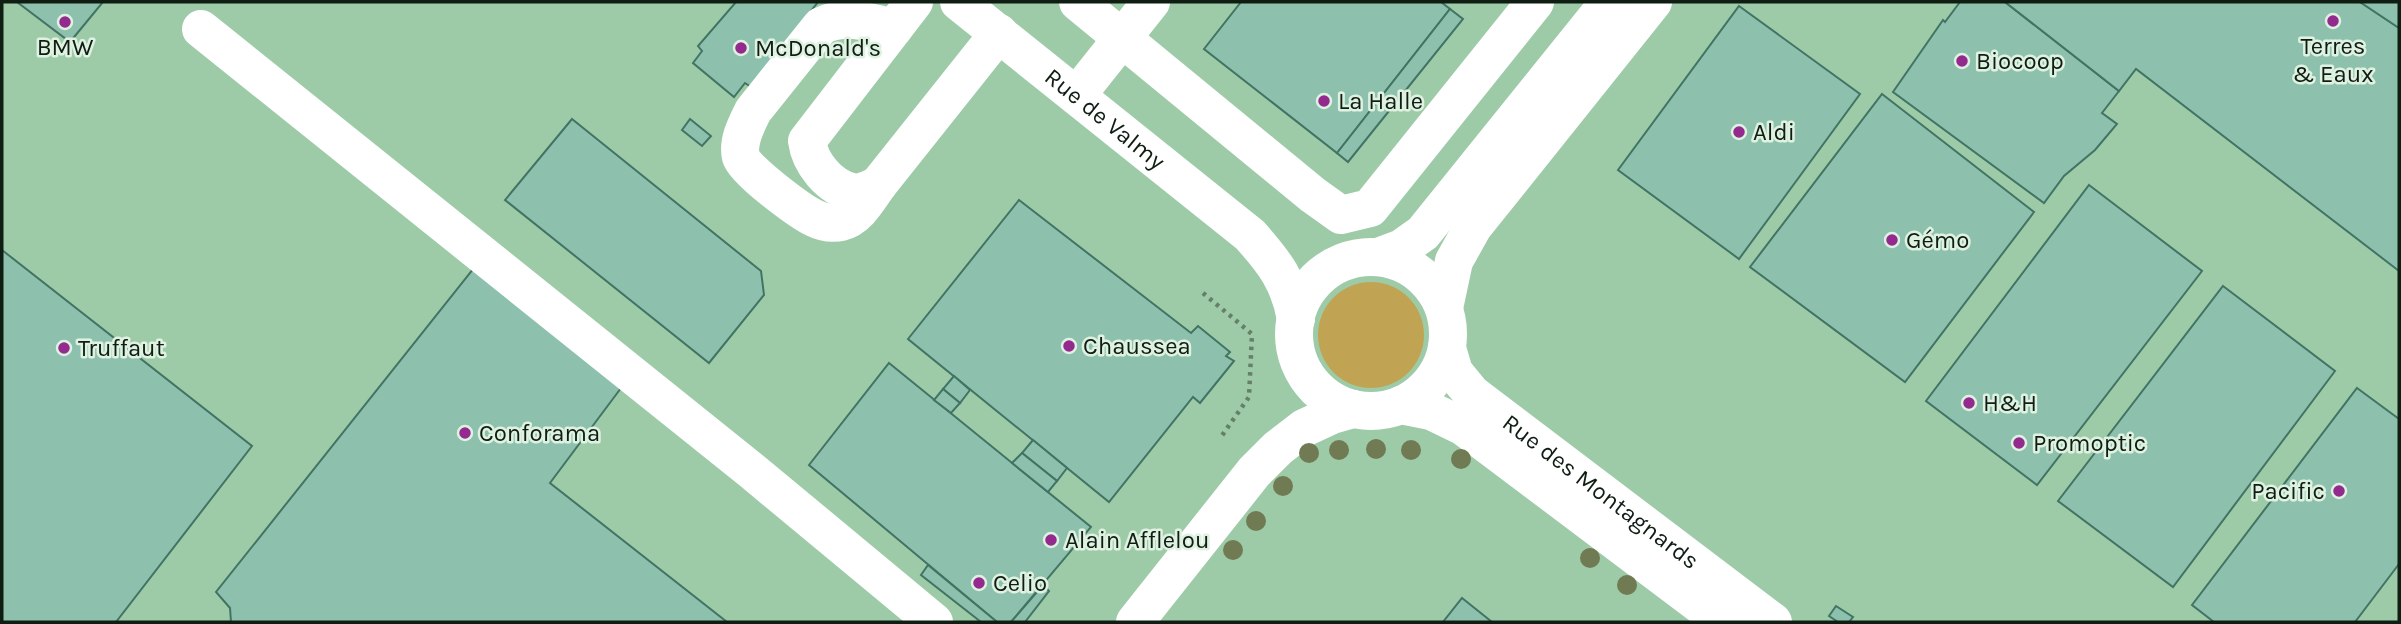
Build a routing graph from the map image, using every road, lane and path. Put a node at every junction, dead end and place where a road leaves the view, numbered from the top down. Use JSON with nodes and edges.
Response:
{"nodes":[{"id":1,"x":960,"y":2,"type":"edge"},
{"id":2,"x":1078,"y":2,"type":"edge"},
{"id":3,"x":1151,"y":2,"type":"edge"},
{"id":4,"x":1535,"y":2,"type":"edge"},
{"id":5,"x":1609,"y":2,"type":"edge"},
{"id":6,"x":1653,"y":2,"type":"edge"},
{"id":7,"x":904,"y":15,"type":"edge"},
{"id":8,"x":201,"y":29,"type":"dead end"},
{"id":9,"x":999,"y":33,"type":"junction"},
{"id":10,"x":1123,"y":37,"type":"junction"},
{"id":11,"x":1077,"y":96,"type":"junction"},
{"id":12,"x":878,"y":185,"type":"junction"},
{"id":13,"x":1250,"y":235,"type":"junction"},
{"id":14,"x":1378,"y":257,"type":"junction"},
{"id":15,"x":1332,"y":267,"type":"junction"},
{"id":16,"x":1203,"y":293,"type":"dead end"},
{"id":17,"x":1444,"y":308,"type":"junction"},
{"id":18,"x":1296,"y":319,"type":"junction"},
{"id":19,"x":1447,"y":348,"type":"junction"},
{"id":20,"x":1298,"y":358,"type":"junction"},
{"id":21,"x":1401,"y":405,"type":"junction"},
{"id":22,"x":1353,"y":409,"type":"junction"},
{"id":23,"x":1221,"y":437,"type":"dead end"},
{"id":24,"x":1254,"y":472,"type":"junction"},
{"id":25,"x":1167,"y":583,"type":"junction"},
{"id":26,"x":934,"y":622,"type":"edge"},
{"id":27,"x":1135,"y":622,"type":"edge"},
{"id":28,"x":1173,"y":622,"type":"edge"},
{"id":29,"x":1723,"y":622,"type":"edge"},
{"id":30,"x":1773,"y":622,"type":"edge"}],
"edges":[{"from":1,"to":9,"type":"street","name":"Rue de Valmy"},
{"from":2,"to":10,"type":"street"},
{"from":3,"to":10,"type":"street"},
{"from":4,"to":10,"type":"street"},
{"from":5,"to":14,"type":"street"},
{"from":6,"to":17,"type":"street"},
{"from":7,"to":12,"type":"street"},
{"from":7,"to":12,"type":"street"},
{"from":8,"to":26,"type":"street"},
{"from":9,"to":11,"type":"street","name":"Rue de Valmy"},
{"from":9,"to":12,"type":"street"},
{"from":10,"to":11,"type":"street"},
{"from":11,"to":13,"type":"street","name":"Rue de Valmy"},
{"from":13,"to":15,"type":"street","name":"Rue de Valmy"},
{"from":13,"to":18,"type":"street","name":"Rue de Valmy"},
{"from":14,"to":15,"type":"street"},
{"from":14,"to":17,"type":"street"},
{"from":15,"to":18,"type":"street"},
{"from":16,"to":23,"type":"path"},
{"from":17,"to":19,"type":"street"},
{"from":18,"to":20,"type":"street"},
{"from":19,"to":21,"type":"street"},
{"from":19,"to":30,"type":"street","name":"Rue des Montagnards"},
{"from":20,"to":22,"type":"street"},
{"from":20,"to":24,"type":"street"},
{"from":21,"to":22,"type":"street"},
{"from":21,"to":29,"type":"street","name":"Rue des Montagnards"},
{"from":22,"to":24,"type":"street"},
{"from":24,"to":25,"type":"street"},
{"from":25,"to":27,"type":"street"},
{"from":25,"to":28,"type":"street"}]}
